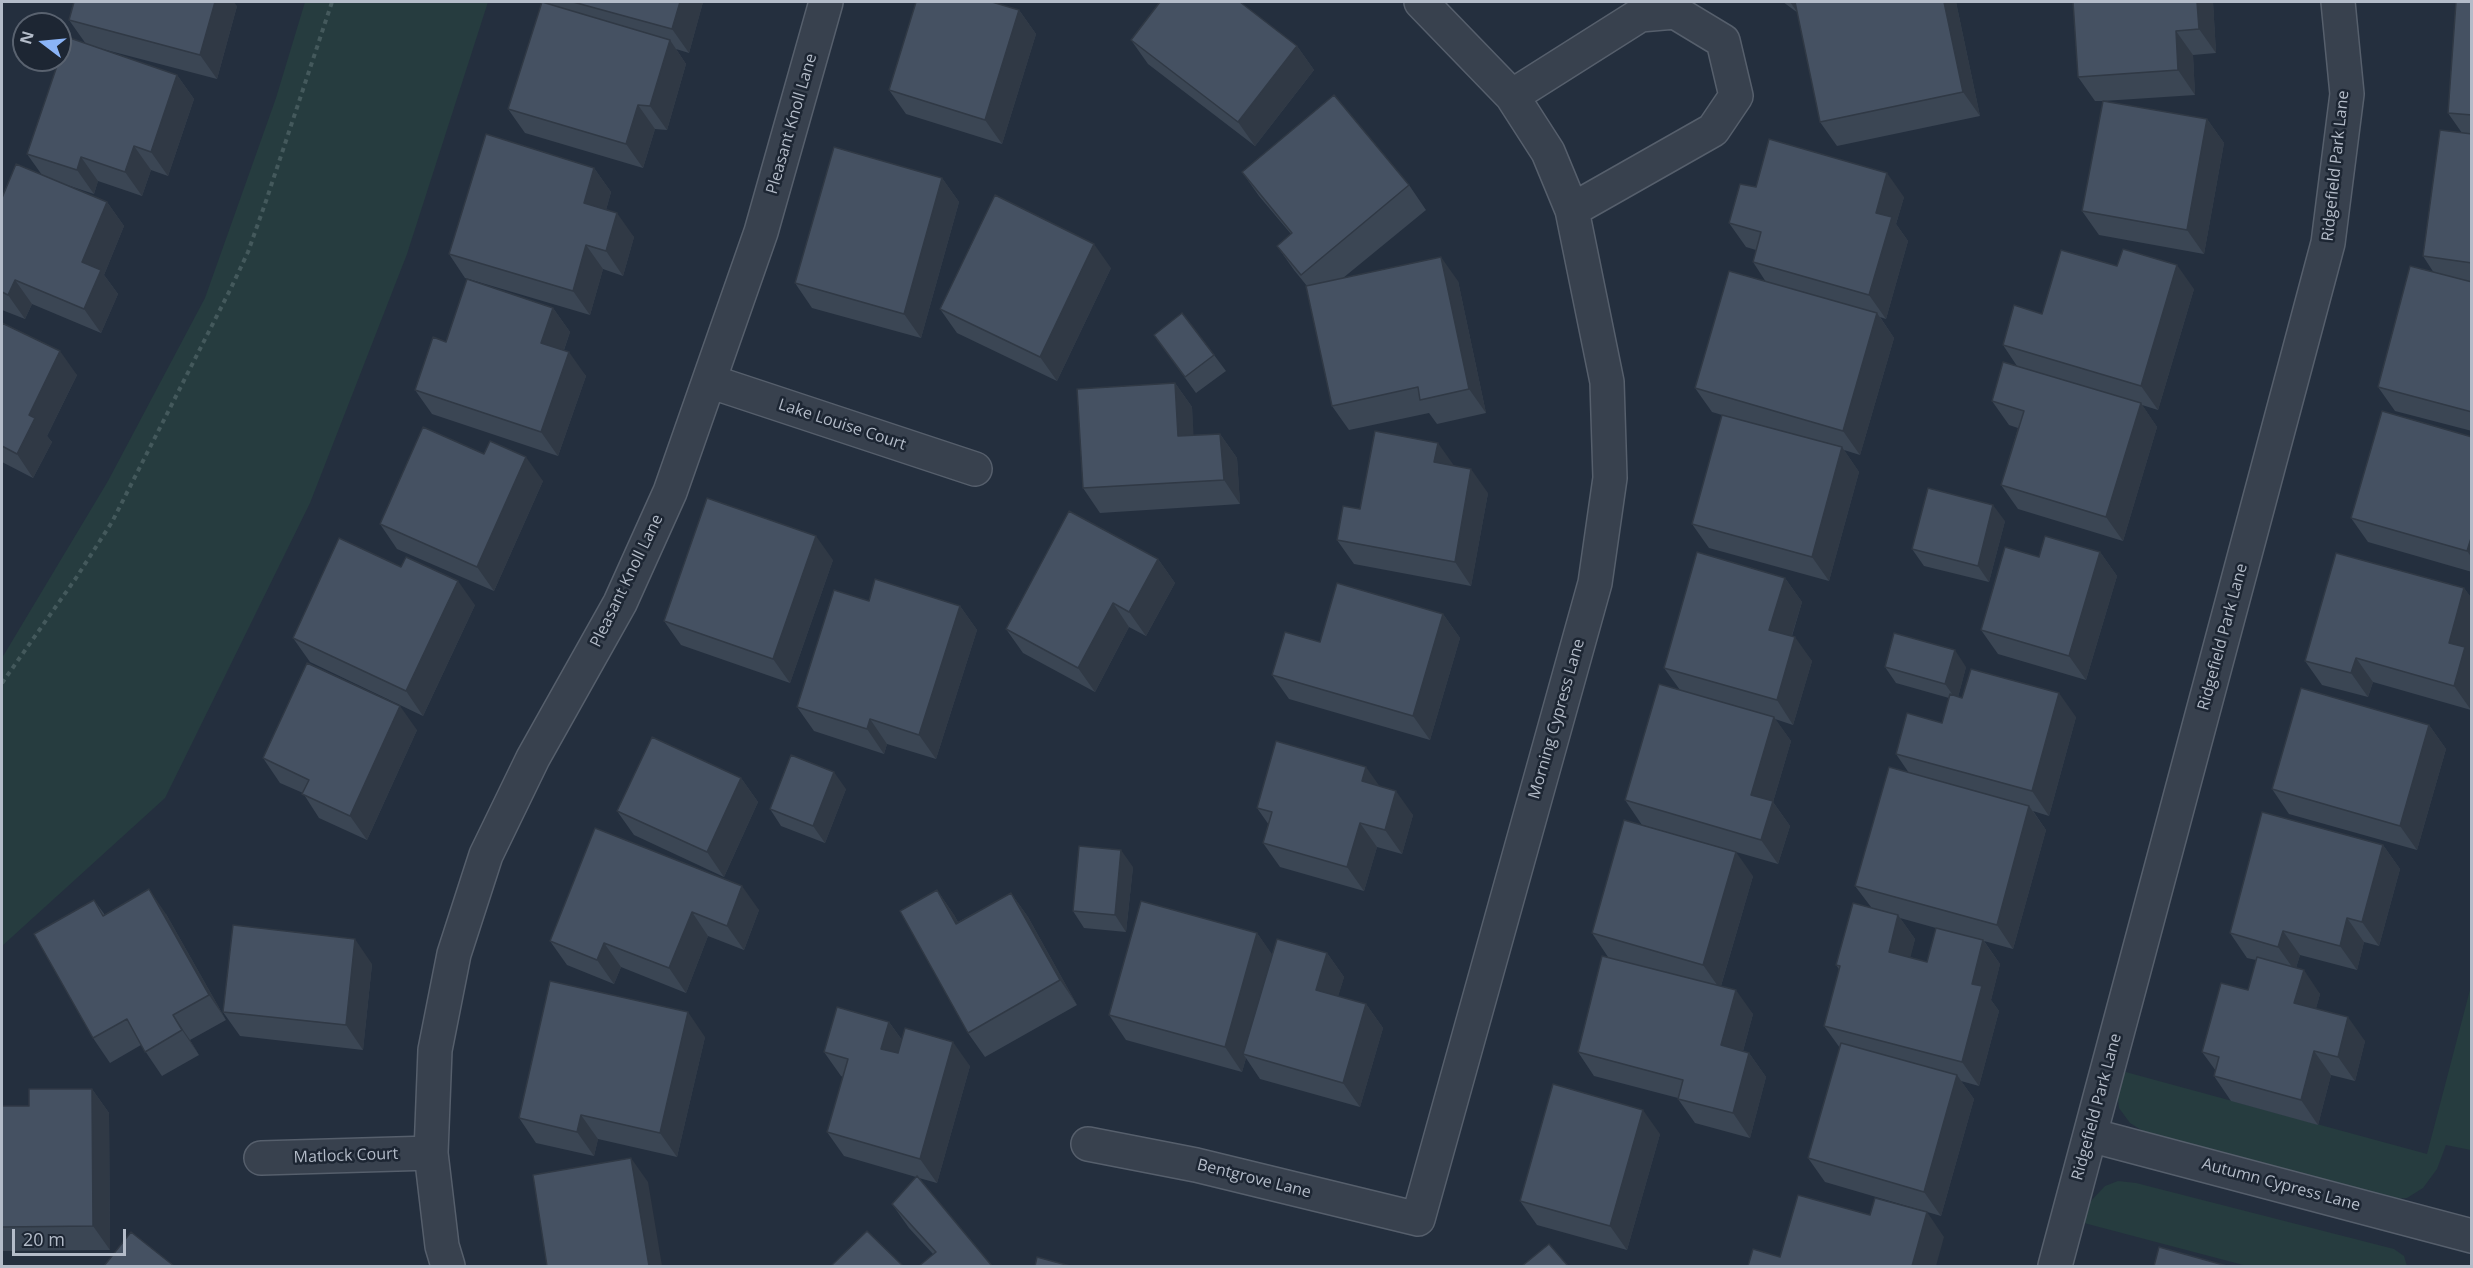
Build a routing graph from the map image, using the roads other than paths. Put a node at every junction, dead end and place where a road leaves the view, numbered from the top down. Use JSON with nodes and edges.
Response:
{"nodes":[{"id":1,"x":826,"y":2,"type":"edge"},
{"id":2,"x":1421,"y":2,"type":"edge"},
{"id":3,"x":2338,"y":2,"type":"edge"},
{"id":4,"x":1512,"y":96,"type":"junction"},
{"id":5,"x":1572,"y":210,"type":"junction"},
{"id":6,"x":709,"y":381,"type":"junction"},
{"id":7,"x":975,"y":469,"type":"dead end"},
{"id":8,"x":2090,"y":1135,"type":"junction"},
{"id":9,"x":1089,"y":1144,"type":"dead end"},
{"id":10,"x":430,"y":1153,"type":"junction"},
{"id":11,"x":261,"y":1158,"type":"dead end"},
{"id":12,"x":1418,"y":1219,"type":"joint"},
{"id":13,"x":2472,"y":1236,"type":"edge"},
{"id":14,"x":448,"y":1266,"type":"edge"},
{"id":15,"x":2055,"y":1266,"type":"edge"}],
"edges":[{"from":1,"to":6,"type":"street","name":"Pleasant Knoll Lane"},
{"from":2,"to":4,"type":"street","name":"Morning Cypress Lane"},
{"from":3,"to":8,"type":"street","name":"Ridgefield Park Lane"},
{"from":4,"to":5,"type":"street","name":"Morning Cypress Lane"},
{"from":4,"to":5,"type":"street"},
{"from":5,"to":12,"type":"street","name":"Morning Cypress Lane"},
{"from":6,"to":7,"type":"street","name":"Lake Louise Court"},
{"from":6,"to":10,"type":"street","name":"Pleasant Knoll Lane"},
{"from":8,"to":13,"type":"street","name":"Autumn Cypress Lane"},
{"from":8,"to":15,"type":"street","name":"Ridgefield Park Lane"},
{"from":9,"to":12,"type":"street","name":"Bentgrove Lane"},
{"from":10,"to":11,"type":"street","name":"Matlock Court"},
{"from":10,"to":14,"type":"street","name":"Pleasant Knoll Lane"}]}
